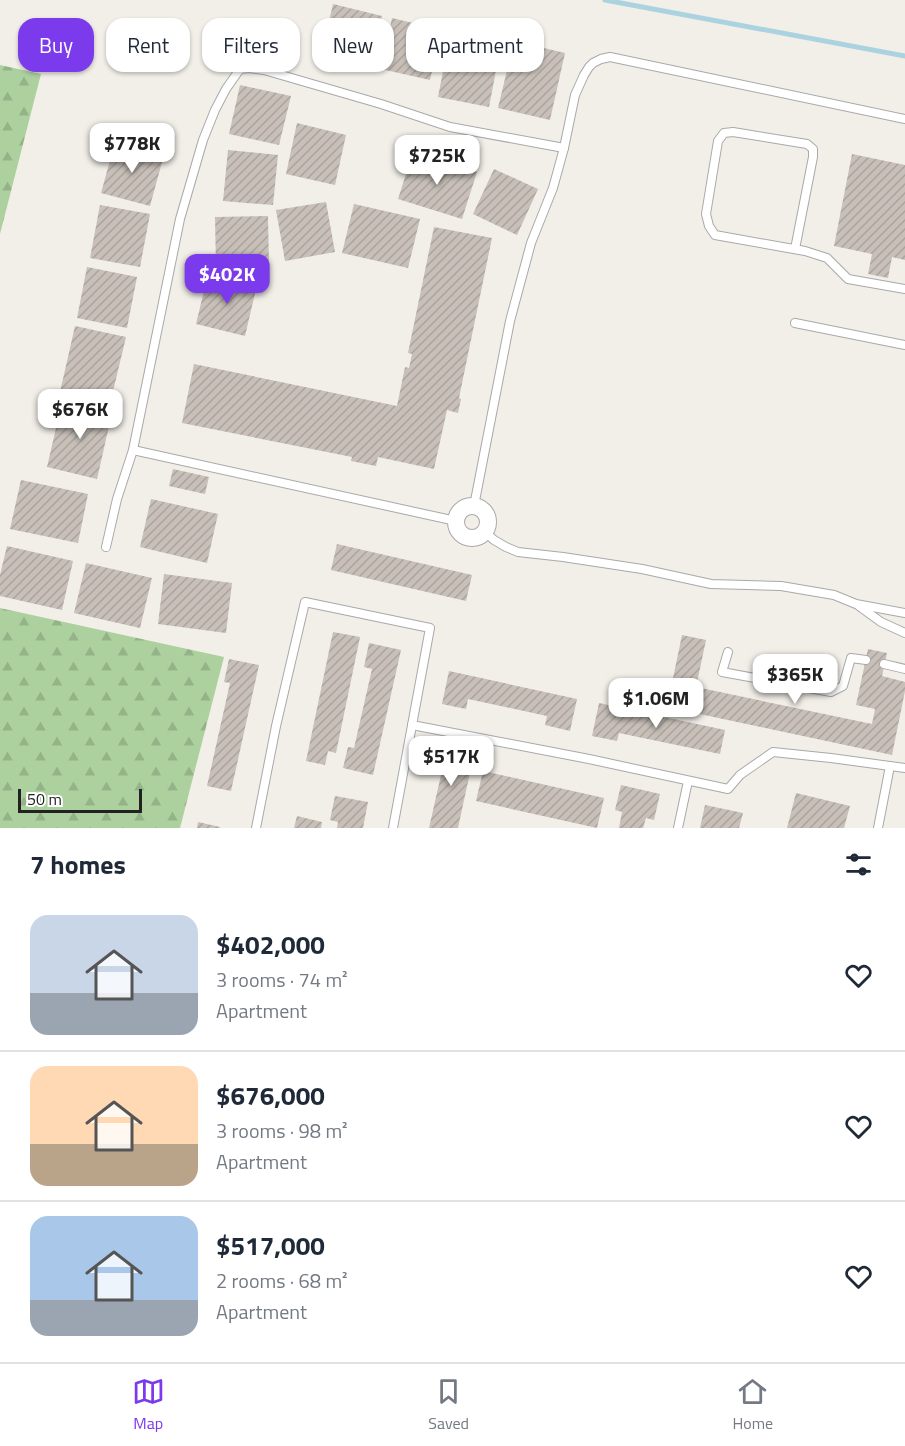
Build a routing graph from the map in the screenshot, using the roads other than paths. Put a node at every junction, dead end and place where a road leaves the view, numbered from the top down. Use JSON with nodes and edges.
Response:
{"nodes":[{"id":1,"x":905,"y":119,"type":"edge"},
{"id":2,"x":564,"y":148,"type":"junction"},
{"id":3,"x":795,"y":249,"type":"junction"},
{"id":4,"x":905,"y":289,"type":"edge"},
{"id":5,"x":795,"y":322,"type":"dead end"},
{"id":6,"x":905,"y":345,"type":"edge"},
{"id":7,"x":133,"y":450,"type":"junction"},
{"id":8,"x":474,"y":506,"type":"junction"},
{"id":9,"x":456,"y":521,"type":"junction"},
{"id":10,"x":485,"y":532,"type":"junction"},
{"id":11,"x":106,"y":547,"type":"dead end"},
{"id":12,"x":856,"y":604,"type":"junction"},
{"id":13,"x":905,"y":613,"type":"edge"},
{"id":14,"x":905,"y":633,"type":"edge"},
{"id":15,"x":728,"y":652,"type":"dead end"},
{"id":16,"x":866,"y":660,"type":"dead end"},
{"id":17,"x":884,"y":664,"type":"dead end"},
{"id":18,"x":905,"y":669,"type":"edge"},
{"id":19,"x":412,"y":725,"type":"junction"},
{"id":20,"x":890,"y":766,"type":"junction"},
{"id":21,"x":905,"y":768,"type":"edge"},
{"id":22,"x":688,"y":781,"type":"junction"},
{"id":23,"x":256,"y":828,"type":"edge"},
{"id":24,"x":393,"y":828,"type":"edge"},
{"id":25,"x":678,"y":828,"type":"edge"},
{"id":26,"x":878,"y":828,"type":"edge"}],
"edges":[{"from":1,"to":2,"type":"lane"},
{"from":2,"to":7,"type":"lane"},
{"from":2,"to":8,"type":"lane"},
{"from":3,"to":3,"type":"lane"},
{"from":3,"to":4,"type":"lane"},
{"from":5,"to":6,"type":"lane"},
{"from":7,"to":9,"type":"lane"},
{"from":7,"to":11,"type":"lane"},
{"from":8,"to":9,"type":"street"},
{"from":8,"to":10,"type":"street"},
{"from":9,"to":10,"type":"street"},
{"from":10,"to":12,"type":"lane"},
{"from":12,"to":13,"type":"lane"},
{"from":12,"to":14,"type":"lane"},
{"from":15,"to":16,"type":"lane"},
{"from":17,"to":18,"type":"lane"},
{"from":19,"to":22,"type":"lane"},
{"from":19,"to":23,"type":"lane"},
{"from":19,"to":24,"type":"lane"},
{"from":20,"to":21,"type":"lane"},
{"from":20,"to":22,"type":"lane"},
{"from":20,"to":26,"type":"lane"},
{"from":22,"to":25,"type":"lane"}]}
